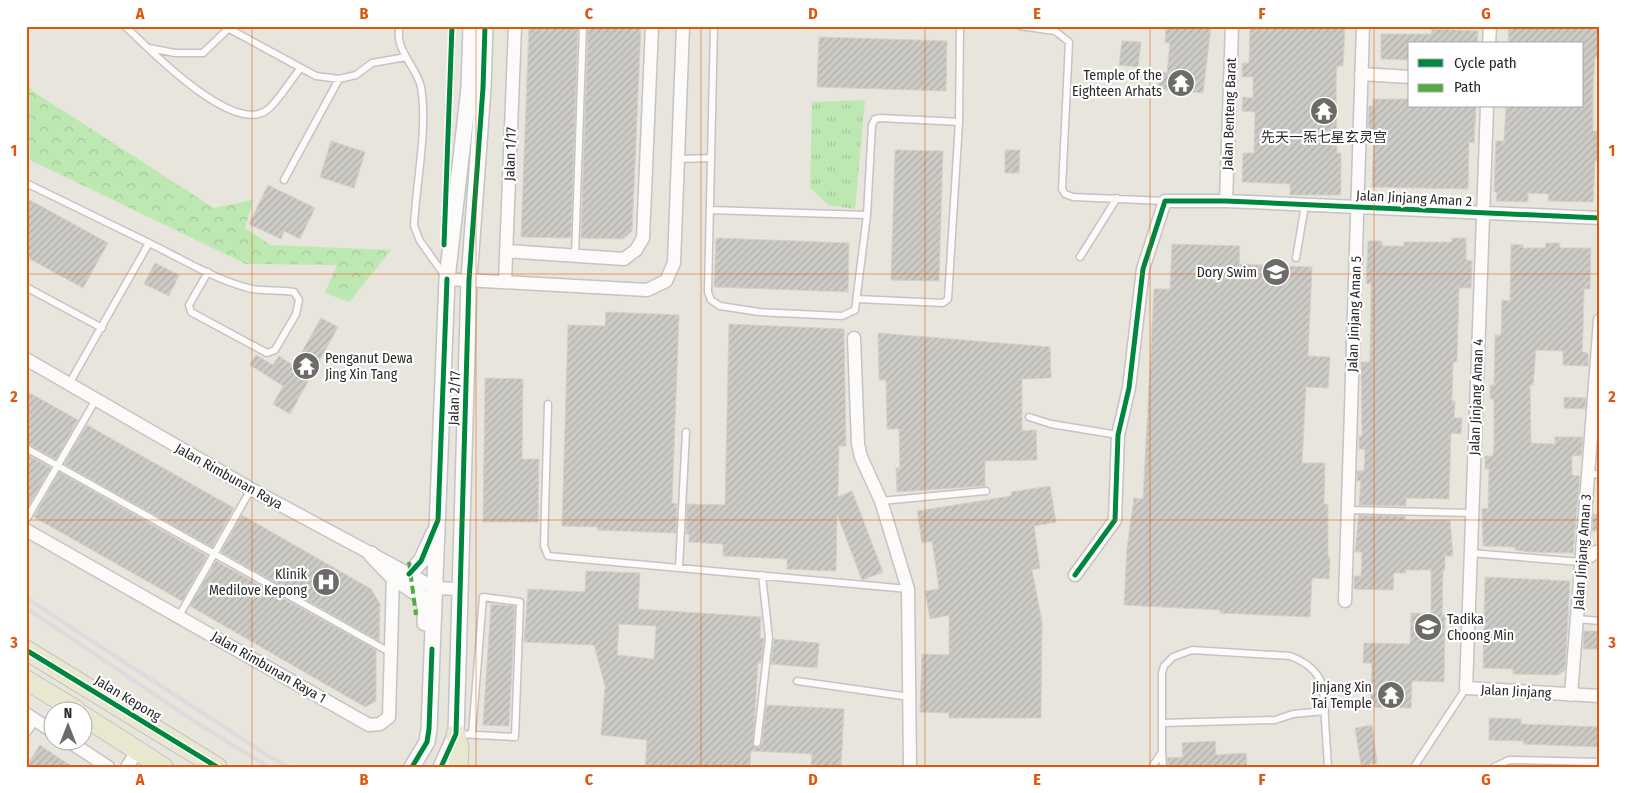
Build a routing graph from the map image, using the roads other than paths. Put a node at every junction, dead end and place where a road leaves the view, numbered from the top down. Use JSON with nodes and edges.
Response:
{"nodes":[{"id":1,"x":125,"y":26,"type":"edge"},
{"id":2,"x":400,"y":26,"type":"edge"},
{"id":3,"x":471,"y":26,"type":"edge"},
{"id":4,"x":485,"y":26,"type":"edge"},
{"id":5,"x":516,"y":26,"type":"edge"},
{"id":6,"x":583,"y":26,"type":"edge"},
{"id":7,"x":652,"y":26,"type":"edge"},
{"id":8,"x":682,"y":26,"type":"edge"},
{"id":9,"x":714,"y":26,"type":"edge"},
{"id":10,"x":960,"y":26,"type":"edge"},
{"id":11,"x":1020,"y":26,"type":"edge"},
{"id":12,"x":1232,"y":26,"type":"edge"},
{"id":13,"x":1363,"y":26,"type":"edge"},
{"id":14,"x":1490,"y":26,"type":"edge"},
{"id":15,"x":226,"y":27,"type":"edge"},
{"id":16,"x":1489,"y":42,"type":"edge"},
{"id":17,"x":148,"y":48,"type":"junction"},
{"id":18,"x":406,"y":57,"type":"junction"},
{"id":19,"x":301,"y":68,"type":"junction"},
{"id":20,"x":1361,"y":74,"type":"junction"},
{"id":21,"x":1408,"y":76,"type":"edge"},
{"id":22,"x":339,"y":79,"type":"junction"},
{"id":23,"x":1487,"y":108,"type":"edge"},
{"id":24,"x":959,"y":122,"type":"junction"},
{"id":25,"x":711,"y":158,"type":"junction"},
{"id":26,"x":678,"y":159,"type":"junction"},
{"id":27,"x":284,"y":180,"type":"dead end"},
{"id":28,"x":26,"y":183,"type":"edge"},
{"id":29,"x":1117,"y":198,"type":"junction"},
{"id":30,"x":1226,"y":201,"type":"junction"},
{"id":31,"x":1165,"y":202,"type":"junction"},
{"id":32,"x":1305,"y":205,"type":"junction"},
{"id":33,"x":1357,"y":207,"type":"junction"},
{"id":34,"x":710,"y":210,"type":"junction"},
{"id":35,"x":1483,"y":213,"type":"junction"},
{"id":36,"x":867,"y":215,"type":"junction"},
{"id":37,"x":1600,"y":218,"type":"edge"},
{"id":38,"x":149,"y":243,"type":"junction"},
{"id":39,"x":506,"y":251,"type":"junction"},
{"id":40,"x":575,"y":256,"type":"junction"},
{"id":41,"x":1080,"y":257,"type":"dead end"},
{"id":42,"x":1296,"y":258,"type":"dead end"},
{"id":43,"x":208,"y":272,"type":"junction"},
{"id":44,"x":447,"y":279,"type":"junction"},
{"id":45,"x":469,"y":280,"type":"junction"},
{"id":46,"x":505,"y":282,"type":"junction"},
{"id":47,"x":26,"y":287,"type":"edge"},
{"id":48,"x":857,"y":299,"type":"junction"},
{"id":49,"x":1600,"y":320,"type":"edge"},
{"id":50,"x":102,"y":328,"type":"junction"},
{"id":51,"x":854,"y":338,"type":"dead end"},
{"id":52,"x":26,"y":359,"type":"edge"},
{"id":53,"x":1598,"y":371,"type":"edge"},
{"id":54,"x":69,"y":384,"type":"junction"},
{"id":55,"x":95,"y":401,"type":"junction"},
{"id":56,"x":548,"y":404,"type":"dead end"},
{"id":57,"x":1596,"y":411,"type":"edge"},
{"id":58,"x":1030,"y":417,"type":"dead end"},
{"id":59,"x":686,"y":432,"type":"dead end"},
{"id":60,"x":1118,"y":435,"type":"junction"},
{"id":61,"x":26,"y":448,"type":"edge"},
{"id":62,"x":58,"y":466,"type":"junction"},
{"id":63,"x":1594,"y":474,"type":"edge"},
{"id":64,"x":251,"y":489,"type":"junction"},
{"id":65,"x":986,"y":491,"type":"dead end"},
{"id":66,"x":880,"y":501,"type":"junction"},
{"id":67,"x":1348,"y":510,"type":"junction"},
{"id":68,"x":1472,"y":513,"type":"junction"},
{"id":69,"x":26,"y":520,"type":"edge"},
{"id":70,"x":438,"y":520,"type":"junction"},
{"id":71,"x":26,"y":530,"type":"edge"},
{"id":72,"x":1470,"y":553,"type":"junction"},
{"id":73,"x":1600,"y":553,"type":"edge"},
{"id":74,"x":214,"y":554,"type":"junction"},
{"id":75,"x":371,"y":554,"type":"junction"},
{"id":76,"x":1581,"y":562,"type":"junction"},
{"id":77,"x":680,"y":568,"type":"junction"},
{"id":78,"x":409,"y":574,"type":"junction"},
{"id":79,"x":762,"y":575,"type":"junction"},
{"id":80,"x":1075,"y":575,"type":"dead end"},
{"id":81,"x":393,"y":577,"type":"junction"},
{"id":82,"x":435,"y":588,"type":"junction"},
{"id":83,"x":460,"y":589,"type":"junction"},
{"id":84,"x":908,"y":589,"type":"junction"},
{"id":85,"x":1345,"y":601,"type":"dead end"},
{"id":86,"x":180,"y":616,"type":"junction"},
{"id":87,"x":1577,"y":619,"type":"junction"},
{"id":88,"x":1600,"y":621,"type":"edge"},
{"id":89,"x":432,"y":649,"type":"junction"},
{"id":90,"x":26,"y":650,"type":"edge"},
{"id":91,"x":391,"y":653,"type":"junction"},
{"id":92,"x":26,"y":680,"type":"edge"},
{"id":93,"x":797,"y":681,"type":"dead end"},
{"id":94,"x":1466,"y":688,"type":"junction"},
{"id":95,"x":1571,"y":695,"type":"junction"},
{"id":96,"x":1600,"y":696,"type":"edge"},
{"id":97,"x":910,"y":697,"type":"junction"},
{"id":98,"x":59,"y":700,"type":"edge"},
{"id":99,"x":1325,"y":711,"type":"junction"},
{"id":100,"x":31,"y":717,"type":"edge"},
{"id":101,"x":92,"y":721,"type":"edge"},
{"id":102,"x":1162,"y":723,"type":"junction"},
{"id":103,"x":42,"y":724,"type":"edge"},
{"id":104,"x":26,"y":734,"type":"edge"},
{"id":105,"x":464,"y":734,"type":"junction"},
{"id":106,"x":757,"y":743,"type":"dead end"},
{"id":107,"x":82,"y":750,"type":"edge"},
{"id":108,"x":138,"y":750,"type":"junction"},
{"id":109,"x":1162,"y":752,"type":"junction"},
{"id":110,"x":1600,"y":762,"type":"edge"},
{"id":111,"x":108,"y":767,"type":"edge"},
{"id":112,"x":126,"y":767,"type":"edge"},
{"id":113,"x":163,"y":767,"type":"edge"},
{"id":114,"x":217,"y":767,"type":"edge"},
{"id":115,"x":412,"y":767,"type":"edge"},
{"id":116,"x":441,"y":767,"type":"edge"},
{"id":117,"x":458,"y":767,"type":"edge"},
{"id":118,"x":910,"y":767,"type":"edge"},
{"id":119,"x":1152,"y":767,"type":"edge"},
{"id":120,"x":1163,"y":767,"type":"edge"},
{"id":121,"x":1328,"y":767,"type":"edge"},
{"id":122,"x":1414,"y":767,"type":"edge"},
{"id":123,"x":1494,"y":767,"type":"edge"}],
"edges":[{"from":1,"to":17,"type":"lane"},
{"from":2,"to":18,"type":"lane"},
{"from":3,"to":44,"type":"street","name":"Jalan 2/17"},
{"from":4,"to":45,"type":"street","name":"Jalan 2/17"},
{"from":5,"to":39,"type":"street","name":"Jalan 1/17"},
{"from":6,"to":40,"type":"lane"},
{"from":7,"to":40,"type":"street"},
{"from":8,"to":26,"type":"street"},
{"from":9,"to":25,"type":"lane"},
{"from":10,"to":24,"type":"lane"},
{"from":11,"to":29,"type":"lane"},
{"from":12,"to":30,"type":"street","name":"Jalan Benteng Barat"},
{"from":13,"to":20,"type":"street","name":"Jalan Jinjang Aman 5"},
{"from":14,"to":16,"type":"street"},
{"from":15,"to":17,"type":"lane"},
{"from":15,"to":19,"type":"lane"},
{"from":17,"to":19,"type":"lane"},
{"from":18,"to":22,"type":"lane"},
{"from":18,"to":44,"type":"lane"},
{"from":19,"to":22,"type":"lane"},
{"from":20,"to":21,"type":"street"},
{"from":20,"to":33,"type":"street","name":"Jalan Jinjang Aman 5"},
{"from":22,"to":27,"type":"lane"},
{"from":23,"to":35,"type":"street","name":"Jalan Jinjang Aman 4"},
{"from":24,"to":36,"type":"lane"},
{"from":24,"to":48,"type":"lane"},
{"from":25,"to":26,"type":"lane"},
{"from":25,"to":34,"type":"lane"},
{"from":26,"to":46,"type":"street"},
{"from":28,"to":38,"type":"lane"},
{"from":29,"to":31,"type":"lane"},
{"from":29,"to":41,"type":"lane"},
{"from":30,"to":31,"type":"street","name":"Jalan Jinjang Aman 2"},
{"from":30,"to":32,"type":"street","name":"Jalan Jinjang Aman 2"},
{"from":31,"to":60,"type":"street"},
{"from":32,"to":33,"type":"street","name":"Jalan Jinjang Aman 2"},
{"from":32,"to":42,"type":"lane"},
{"from":33,"to":35,"type":"street","name":"Jalan Jinjang Aman 2"},
{"from":33,"to":67,"type":"street","name":"Jalan Jinjang Aman 5"},
{"from":34,"to":36,"type":"lane"},
{"from":34,"to":48,"type":"lane"},
{"from":35,"to":37,"type":"street","name":"Jalan Jinjang Aman 2"},
{"from":35,"to":68,"type":"street","name":"Jalan Jinjang Aman 4"},
{"from":36,"to":48,"type":"lane"},
{"from":38,"to":43,"type":"lane"},
{"from":38,"to":50,"type":"lane"},
{"from":39,"to":40,"type":"street"},
{"from":39,"to":46,"type":"street","name":"Jalan 1/17"},
{"from":43,"to":43,"type":"lane"},
{"from":44,"to":45,"type":"street"},
{"from":44,"to":70,"type":"street","name":"Jalan 2/17"},
{"from":45,"to":46,"type":"street"},
{"from":45,"to":83,"type":"street","name":"Jalan 2/17"},
{"from":47,"to":50,"type":"lane"},
{"from":49,"to":53,"type":"street","name":"Jalan Jinjang Aman 3"},
{"from":50,"to":54,"type":"lane"},
{"from":51,"to":66,"type":"street"},
{"from":52,"to":54,"type":"street","name":"Jalan Rimbunan Raya"},
{"from":53,"to":57,"type":"street","name":"Jalan Jinjang Aman 3"},
{"from":54,"to":55,"type":"street","name":"Jalan Rimbunan Raya"},
{"from":55,"to":62,"type":"lane"},
{"from":55,"to":64,"type":"street","name":"Jalan Rimbunan Raya"},
{"from":56,"to":77,"type":"lane"},
{"from":57,"to":63,"type":"street","name":"Jalan Jinjang Aman 3"},
{"from":58,"to":60,"type":"lane"},
{"from":59,"to":77,"type":"lane"},
{"from":60,"to":80,"type":"street"},
{"from":61,"to":62,"type":"lane"},
{"from":62,"to":69,"type":"lane"},
{"from":62,"to":74,"type":"lane"},
{"from":63,"to":76,"type":"street","name":"Jalan Jinjang Aman 3"},
{"from":64,"to":74,"type":"lane"},
{"from":64,"to":75,"type":"street","name":"Jalan Rimbunan Raya"},
{"from":65,"to":66,"type":"lane"},
{"from":66,"to":84,"type":"street"},
{"from":67,"to":68,"type":"lane"},
{"from":67,"to":85,"type":"street","name":"Jalan Jinjang Aman 5"},
{"from":68,"to":72,"type":"street","name":"Jalan Jinjang Aman 4"},
{"from":70,"to":78,"type":"street"},
{"from":70,"to":82,"type":"street","name":"Jalan 2/17"},
{"from":71,"to":86,"type":"street","name":"Jalan Rimbunan Raya 1"},
{"from":72,"to":76,"type":"lane"},
{"from":72,"to":94,"type":"street","name":"Jalan Jinjang Aman 4"},
{"from":73,"to":76,"type":"street"},
{"from":74,"to":86,"type":"lane"},
{"from":74,"to":91,"type":"lane"},
{"from":75,"to":78,"type":"street","name":"Jalan Rimbunan Raya"},
{"from":75,"to":81,"type":"street"},
{"from":76,"to":87,"type":"street","name":"Jalan Jinjang Aman 3"},
{"from":77,"to":79,"type":"lane"},
{"from":78,"to":82,"type":"street","name":"Jalan Rimbunan Raya"},
{"from":79,"to":84,"type":"lane"},
{"from":79,"to":106,"type":"lane"},
{"from":81,"to":89,"type":"street"},
{"from":81,"to":91,"type":"street","name":"Jalan Rimbunan Raya 1"},
{"from":82,"to":83,"type":"street"},
{"from":82,"to":89,"type":"street","name":"Jalan 2/17"},
{"from":83,"to":105,"type":"street","name":"Jalan 2/17"},
{"from":84,"to":97,"type":"street"},
{"from":86,"to":91,"type":"street","name":"Jalan Rimbunan Raya 1"},
{"from":87,"to":88,"type":"lane"},
{"from":87,"to":95,"type":"street","name":"Jalan Jinjang Aman 3"},
{"from":89,"to":115,"type":"street","name":"Jalan 2/17"},
{"from":90,"to":114,"type":"main road","name":"Jalan Kepong"},
{"from":92,"to":98,"type":"main road"},
{"from":93,"to":97,"type":"lane"},
{"from":94,"to":95,"type":"street","name":"Jalan Jinjang"},
{"from":94,"to":122,"type":"lane","name":"Jalan Jinjang"},
{"from":95,"to":96,"type":"street","name":"Jalan Jinjang"},
{"from":97,"to":118,"type":"street"},
{"from":99,"to":102,"type":"lane"},
{"from":99,"to":102,"type":"lane"},
{"from":99,"to":121,"type":"lane"},
{"from":100,"to":103,"type":"street"},
{"from":100,"to":104,"type":"lane"},
{"from":101,"to":108,"type":"main road"},
{"from":102,"to":109,"type":"lane"},
{"from":105,"to":105,"type":"lane"},
{"from":105,"to":116,"type":"street","name":"Jalan 2/17"},
{"from":105,"to":117,"type":"main road"},
{"from":107,"to":111,"type":"street"},
{"from":108,"to":112,"type":"street"},
{"from":108,"to":113,"type":"main road"},
{"from":109,"to":119,"type":"lane"},
{"from":109,"to":120,"type":"lane"},
{"from":110,"to":123,"type":"lane"}]}
